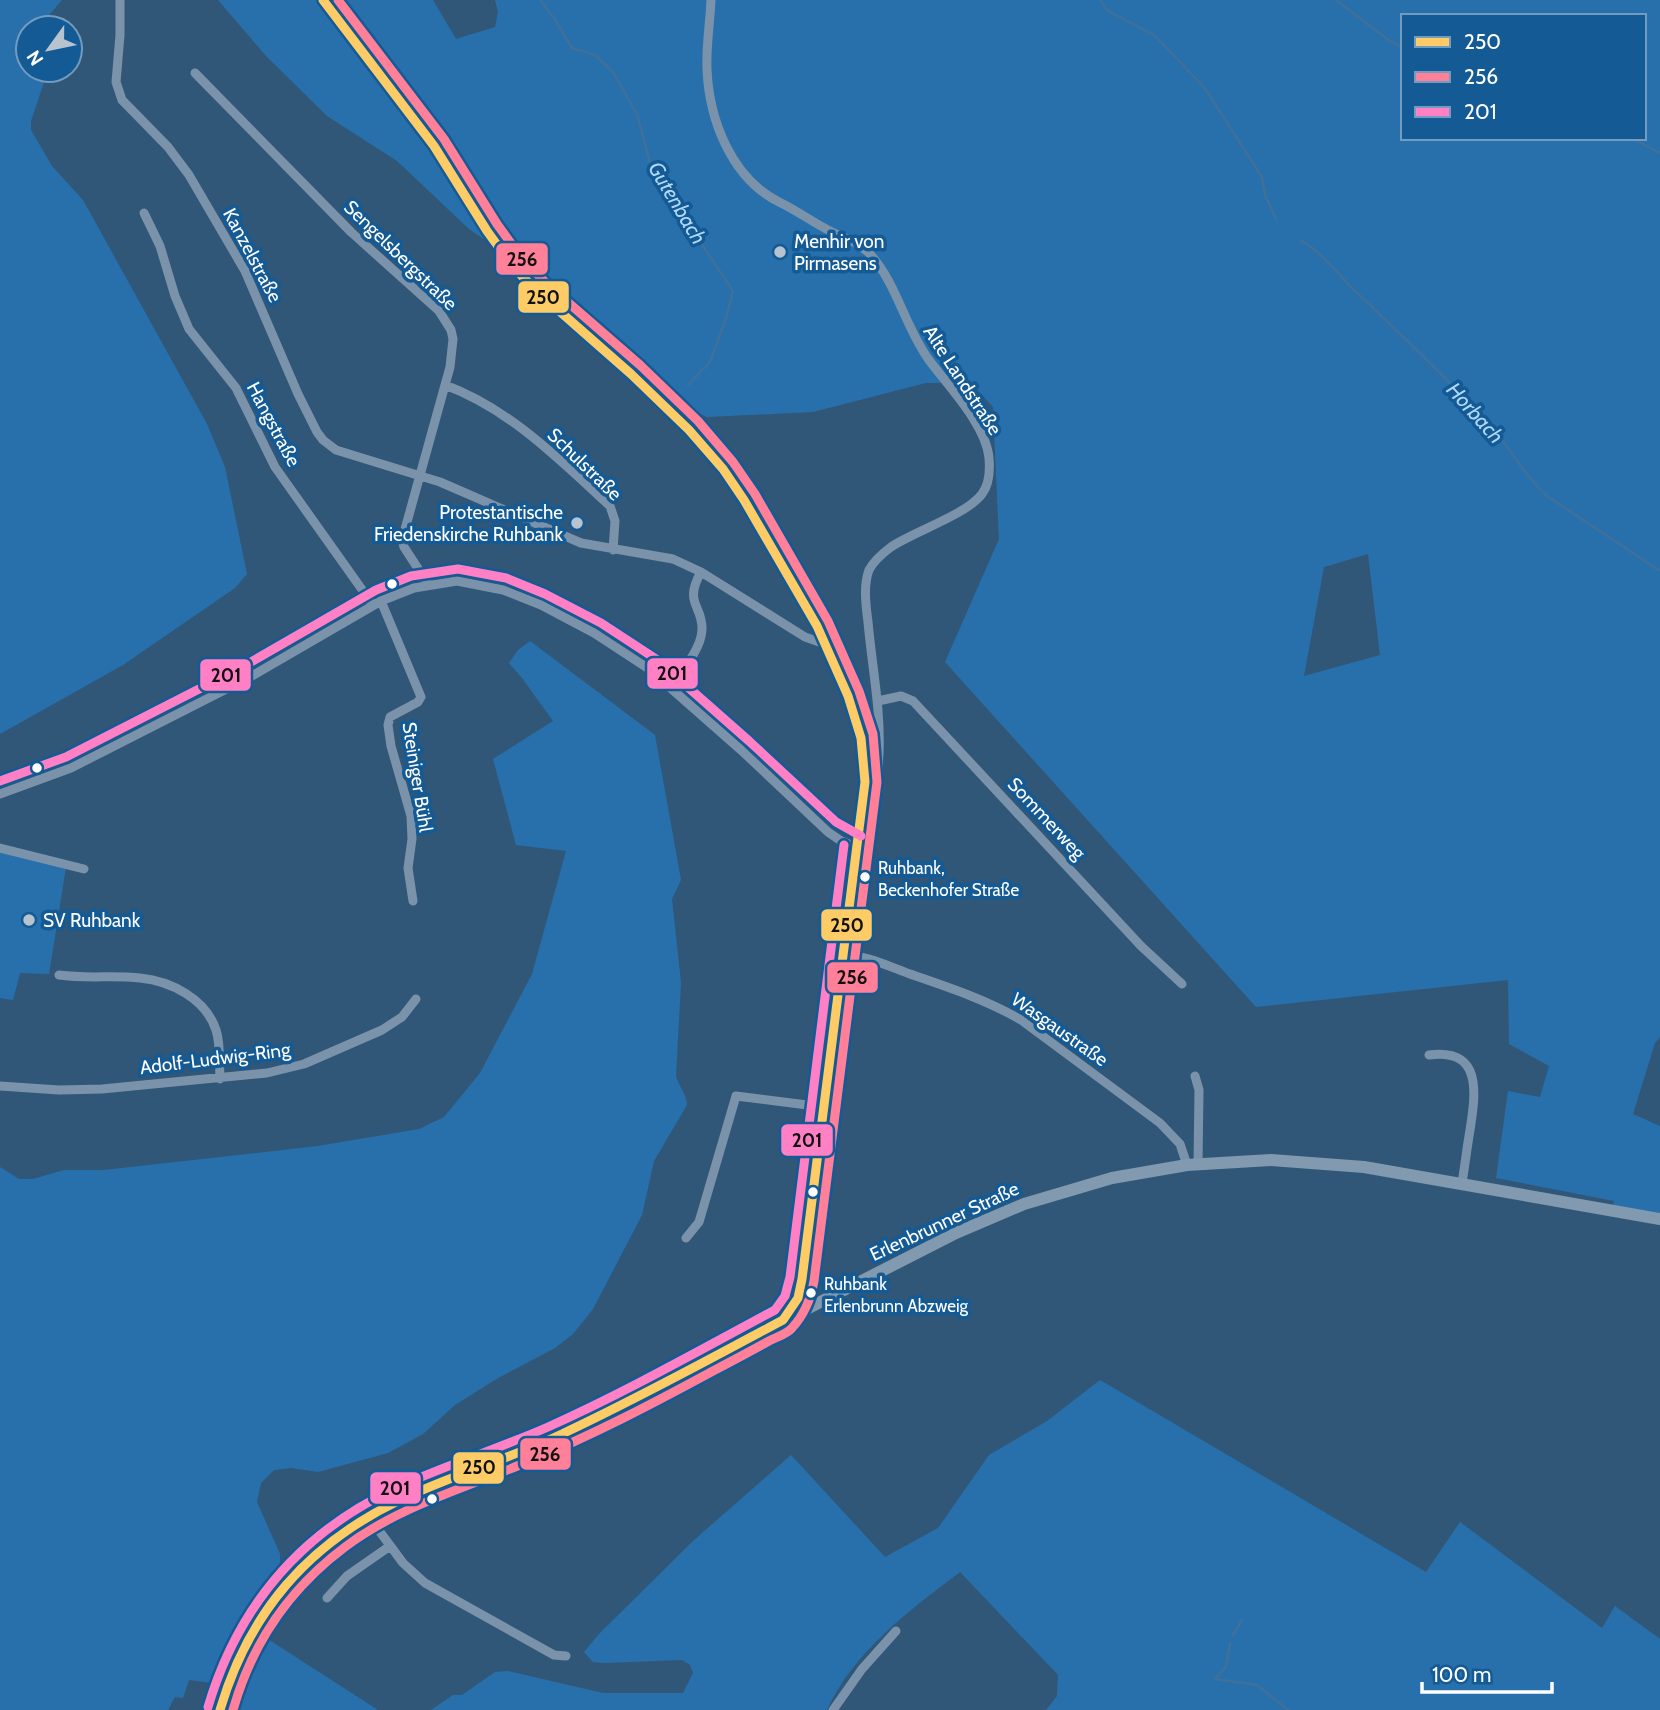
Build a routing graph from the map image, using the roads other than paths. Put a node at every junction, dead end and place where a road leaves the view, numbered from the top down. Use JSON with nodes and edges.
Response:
{"nodes":[{"id":1,"x":120,"y":0,"type":"edge"},
{"id":2,"x":323,"y":0,"type":"edge"},
{"id":3,"x":711,"y":0,"type":"edge"},
{"id":4,"x":195,"y":73,"type":"dead end"},
{"id":5,"x":144,"y":213,"type":"dead end"},
{"id":6,"x":445,"y":385,"type":"junction"},
{"id":7,"x":422,"y":475,"type":"junction"},
{"id":8,"x":613,"y":550,"type":"junction"},
{"id":9,"x":701,"y":572,"type":"junction"},
{"id":10,"x":428,"y":584,"type":"junction"},
{"id":11,"x":377,"y":603,"type":"junction"},
{"id":12,"x":825,"y":644,"type":"junction"},
{"id":13,"x":669,"y":686,"type":"junction"},
{"id":14,"x":878,"y":701,"type":"junction"},
{"id":15,"x":0,"y":794,"type":"edge"},
{"id":16,"x":863,"y":797,"type":"junction"},
{"id":17,"x":856,"y":846,"type":"junction"},
{"id":18,"x":0,"y":848,"type":"edge"},
{"id":19,"x":84,"y":869,"type":"dead end"},
{"id":20,"x":413,"y":901,"type":"dead end"},
{"id":21,"x":842,"y":955,"type":"junction"},
{"id":22,"x":59,"y":975,"type":"dead end"},
{"id":23,"x":1182,"y":984,"type":"dead end"},
{"id":24,"x":416,"y":999,"type":"dead end"},
{"id":25,"x":1429,"y":1055,"type":"dead end"},
{"id":26,"x":1195,"y":1076,"type":"dead end"},
{"id":27,"x":220,"y":1079,"type":"junction"},
{"id":28,"x":0,"y":1086,"type":"edge"},
{"id":29,"x":823,"y":1107,"type":"junction"},
{"id":30,"x":1193,"y":1164,"type":"junction"},
{"id":31,"x":1462,"y":1183,"type":"junction"},
{"id":32,"x":1660,"y":1219,"type":"edge"},
{"id":33,"x":686,"y":1238,"type":"dead end"},
{"id":34,"x":798,"y":1298,"type":"junction"},
{"id":35,"x":820,"y":1302,"type":"junction"},
{"id":36,"x":783,"y":1320,"type":"junction"},
{"id":37,"x":369,"y":1517,"type":"junction"},
{"id":38,"x":390,"y":1546,"type":"junction"},
{"id":39,"x":327,"y":1598,"type":"dead end"},
{"id":40,"x":896,"y":1631,"type":"dead end"},
{"id":41,"x":566,"y":1656,"type":"dead end"},
{"id":42,"x":220,"y":1710,"type":"edge"},
{"id":43,"x":833,"y":1710,"type":"edge"}],
"edges":[{"from":1,"to":7,"type":"street","name":"Kanzelstraße"},
{"from":2,"to":12,"type":"main road"},
{"from":3,"to":14,"type":"street","name":"Alte Landstraße"},
{"from":4,"to":6,"type":"street","name":"Sengelsbergstraße"},
{"from":5,"to":11,"type":"street","name":"Hangstraße"},
{"from":6,"to":7,"type":"street","name":"Sengelsbergstraße"},
{"from":6,"to":8,"type":"street","name":"Schulstraße"},
{"from":7,"to":8,"type":"street","name":"Kanzelstraße"},
{"from":7,"to":10,"type":"street","name":"Sengelsbergstraße"},
{"from":8,"to":9,"type":"street"},
{"from":9,"to":12,"type":"street"},
{"from":9,"to":13,"type":"street"},
{"from":10,"to":11,"type":"street"},
{"from":10,"to":13,"type":"street"},
{"from":11,"to":15,"type":"street"},
{"from":11,"to":20,"type":"street","name":"Steiniger Bühl"},
{"from":12,"to":16,"type":"main road"},
{"from":13,"to":17,"type":"street"},
{"from":14,"to":16,"type":"street","name":"Alte Landstraße"},
{"from":14,"to":23,"type":"street","name":"Sommerweg"},
{"from":16,"to":17,"type":"main road"},
{"from":17,"to":21,"type":"main road"},
{"from":18,"to":19,"type":"street"},
{"from":21,"to":29,"type":"main road"},
{"from":21,"to":30,"type":"street","name":"Wasgaustraße"},
{"from":22,"to":27,"type":"street"},
{"from":24,"to":27,"type":"street","name":"Adolf-Ludwig-Ring"},
{"from":25,"to":31,"type":"street"},
{"from":26,"to":30,"type":"street"},
{"from":27,"to":28,"type":"street","name":"Adolf-Ludwig-Ring"},
{"from":29,"to":33,"type":"street"},
{"from":29,"to":34,"type":"main road"},
{"from":30,"to":31,"type":"main road","name":"Erlenbrunner Straße"},
{"from":30,"to":35,"type":"main road","name":"Erlenbrunner Straße"},
{"from":31,"to":32,"type":"main road","name":"Erlenbrunner Straße"},
{"from":34,"to":35,"type":"main road"},
{"from":34,"to":36,"type":"main road"},
{"from":35,"to":36,"type":"main road","name":"Erlenbrunner Straße"},
{"from":36,"to":37,"type":"main road","name":"Erlenbrunner Straße"},
{"from":37,"to":38,"type":"street"},
{"from":37,"to":42,"type":"main road","name":"Erlenbrunner Straße"},
{"from":38,"to":39,"type":"street"},
{"from":38,"to":41,"type":"street"},
{"from":40,"to":43,"type":"street"}]}
